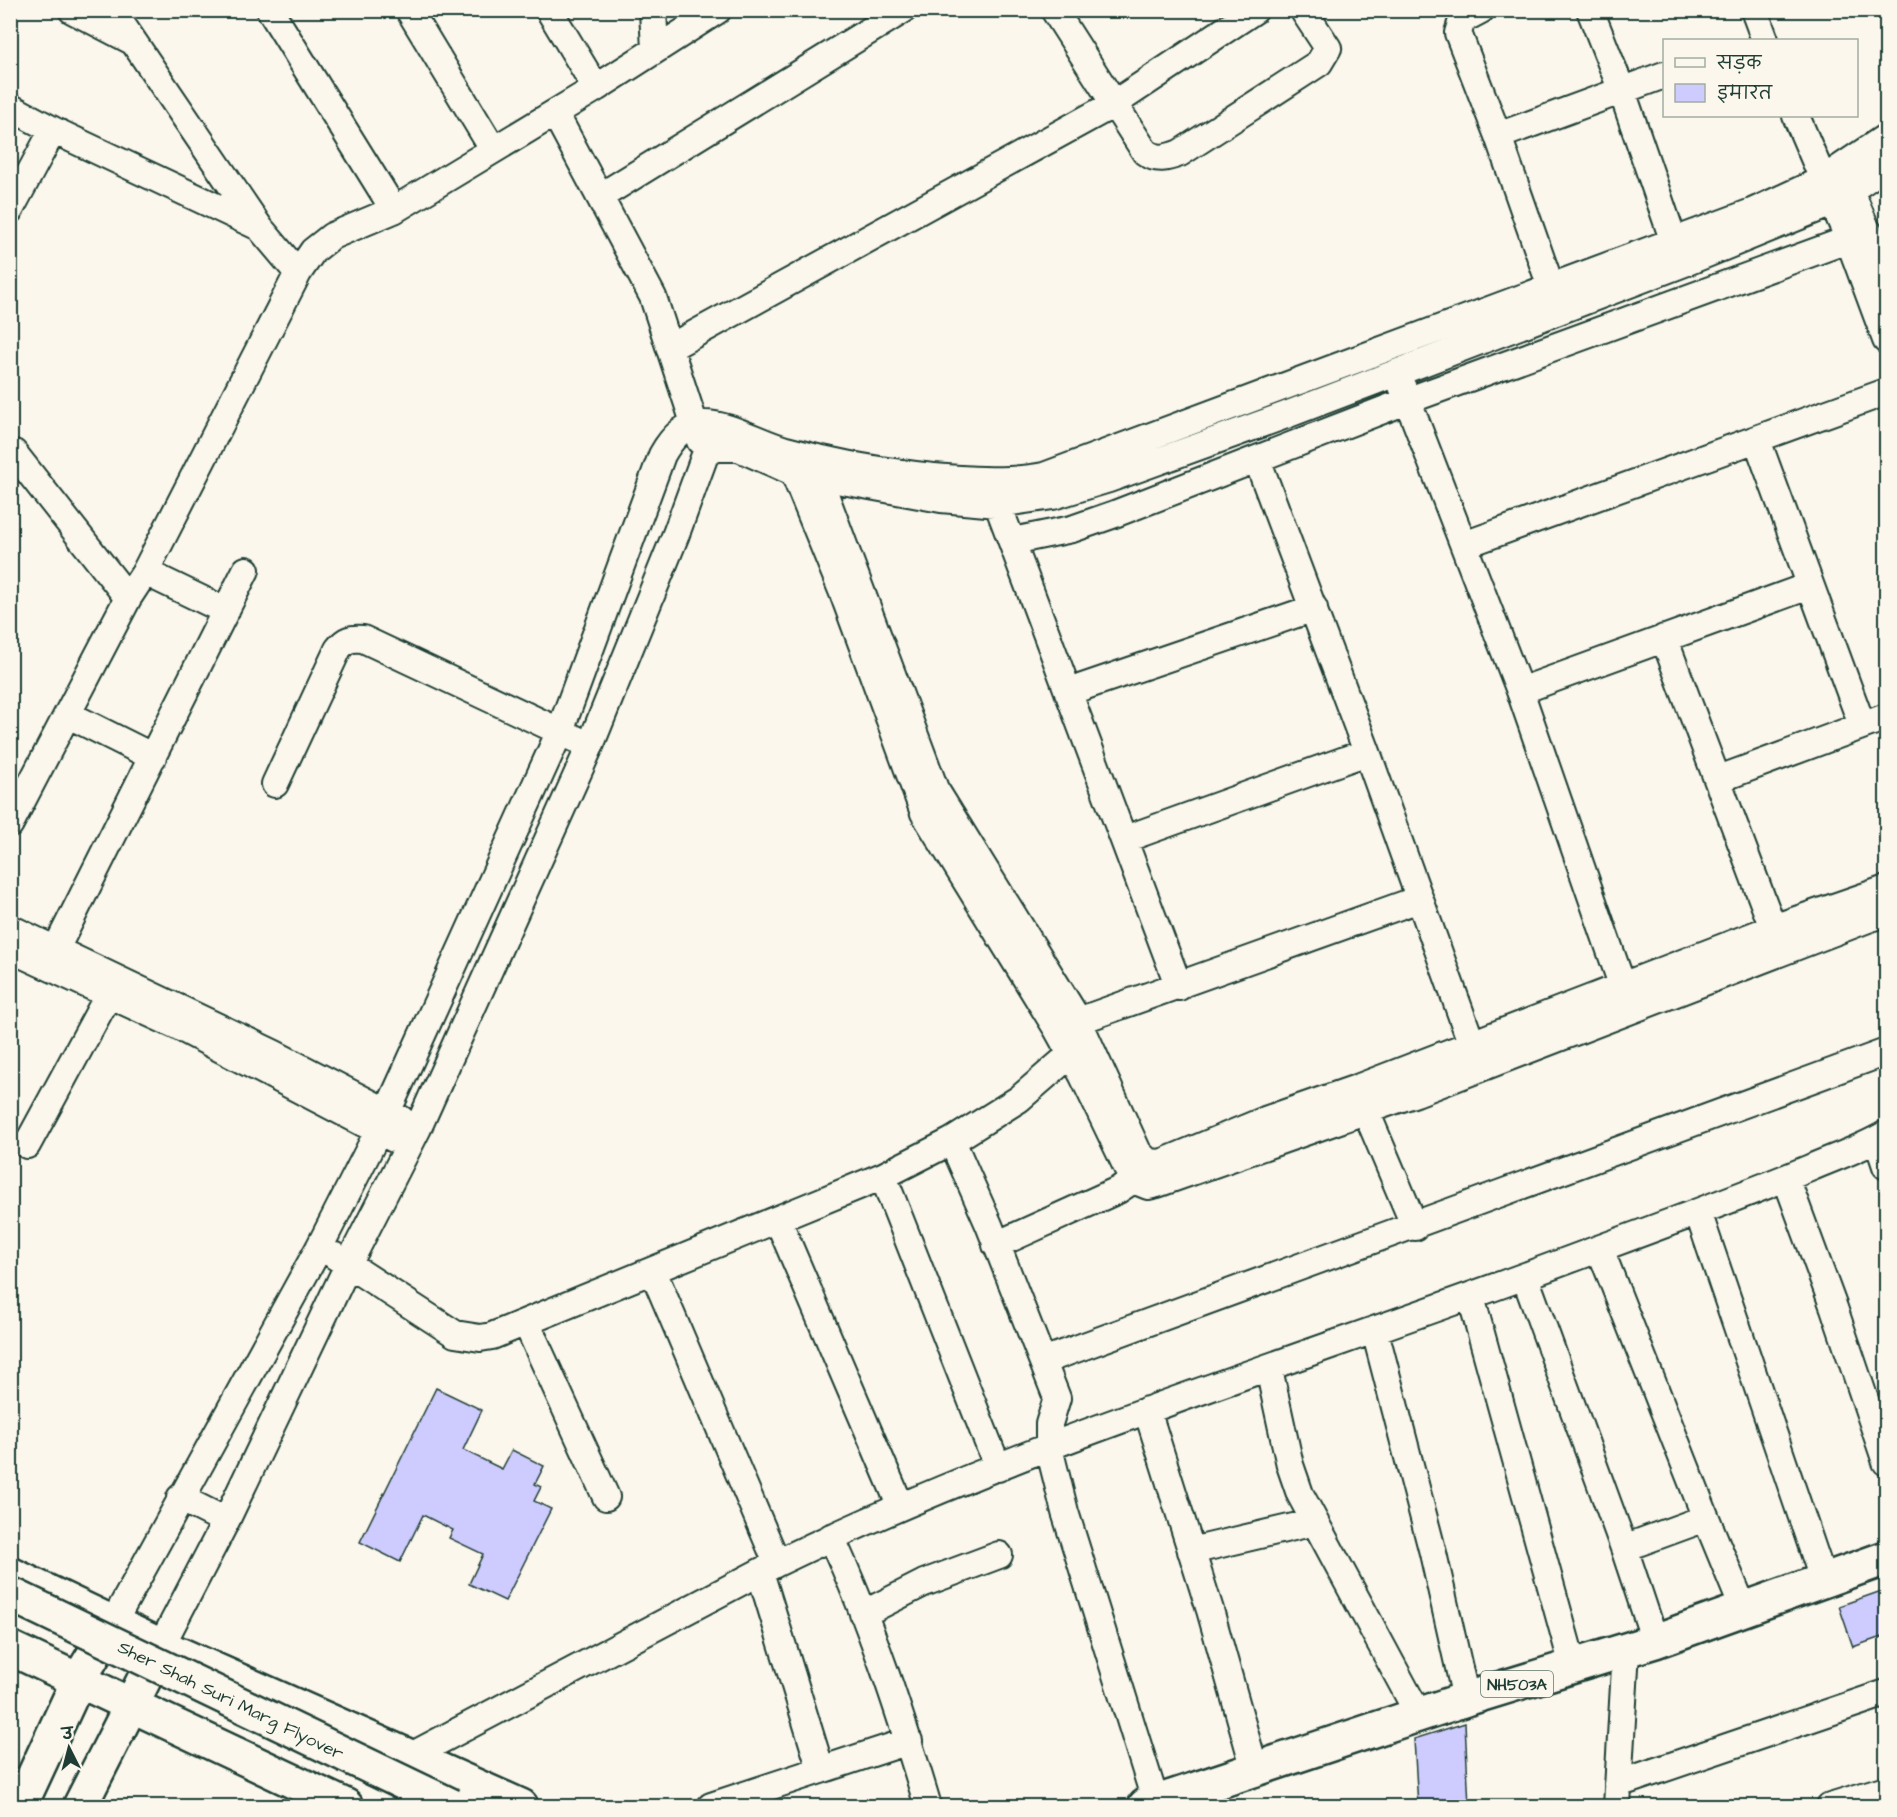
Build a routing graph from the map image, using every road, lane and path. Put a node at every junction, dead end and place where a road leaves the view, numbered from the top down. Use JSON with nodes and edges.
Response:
{"nodes":[{"id":1,"x":72,"y":10,"type":"edge"},
{"id":2,"x":112,"y":10,"type":"edge"},
{"id":3,"x":270,"y":10,"type":"edge"},
{"id":4,"x":409,"y":10,"type":"edge"},
{"id":5,"x":549,"y":10,"type":"edge"},
{"id":6,"x":653,"y":10,"type":"edge"},
{"id":7,"x":718,"y":10,"type":"edge"},
{"id":8,"x":903,"y":10,"type":"edge"},
{"id":9,"x":1054,"y":10,"type":"edge"},
{"id":10,"x":1255,"y":10,"type":"edge"},
{"id":11,"x":1303,"y":10,"type":"edge"},
{"id":12,"x":1481,"y":10,"type":"edge"},
{"id":13,"x":1590,"y":10,"type":"edge"},
{"id":14,"x":1754,"y":10,"type":"edge"},
{"id":15,"x":1762,"y":39,"type":"edge"},
{"id":16,"x":136,"y":44,"type":"junction"},
{"id":17,"x":655,"y":50,"type":"junction"},
{"id":18,"x":1663,"y":76,"type":"edge"},
{"id":19,"x":596,"y":88,"type":"junction"},
{"id":20,"x":1622,"y":91,"type":"junction"},
{"id":21,"x":1112,"y":105,"type":"junction"},
{"id":22,"x":10,"y":107,"type":"edge"},
{"id":23,"x":555,"y":113,"type":"junction"},
{"id":24,"x":1797,"y":117,"type":"edge"},
{"id":25,"x":53,"y":130,"type":"junction"},
{"id":26,"x":1498,"y":136,"type":"junction"},
{"id":27,"x":494,"y":149,"type":"junction"},
{"id":28,"x":1883,"y":152,"type":"edge"},
{"id":29,"x":1836,"y":186,"type":"junction"},
{"id":30,"x":601,"y":196,"type":"junction"},
{"id":31,"x":10,"y":210,"type":"edge"},
{"id":32,"x":394,"y":210,"type":"junction"},
{"id":33,"x":260,"y":228,"type":"junction"},
{"id":34,"x":1859,"y":236,"type":"junction"},
{"id":35,"x":1674,"y":242,"type":"junction"},
{"id":36,"x":298,"y":273,"type":"junction"},
{"id":37,"x":1887,"y":275,"type":"edge"},
{"id":38,"x":1551,"y":287,"type":"junction"},
{"id":39,"x":1887,"y":340,"type":"edge"},
{"id":40,"x":671,"y":347,"type":"junction"},
{"id":41,"x":1385,"y":347,"type":"junction"},
{"id":42,"x":1396,"y":372,"type":"junction"},
{"id":43,"x":1887,"y":392,"type":"edge"},
{"id":44,"x":1409,"y":400,"type":"junction"},
{"id":45,"x":694,"y":425,"type":"junction"},
{"id":46,"x":1757,"y":440,"type":"junction"},
{"id":47,"x":14,"y":453,"type":"dead end"},
{"id":48,"x":705,"y":455,"type":"junction"},
{"id":49,"x":1257,"y":459,"type":"junction"},
{"id":50,"x":802,"y":464,"type":"junction"},
{"id":51,"x":993,"y":493,"type":"junction"},
{"id":52,"x":1013,"y":541,"type":"junction"},
{"id":53,"x":1464,"y":544,"type":"junction"},
{"id":54,"x":246,"y":570,"type":"dead end"},
{"id":55,"x":145,"y":572,"type":"junction"},
{"id":56,"x":1809,"y":586,"type":"junction"},
{"id":57,"x":128,"y":598,"type":"junction"},
{"id":58,"x":1314,"y":608,"type":"junction"},
{"id":59,"x":226,"y":611,"type":"junction"},
{"id":60,"x":1664,"y":638,"type":"junction"},
{"id":61,"x":1520,"y":691,"type":"junction"},
{"id":62,"x":1068,"y":692,"type":"junction"},
{"id":63,"x":69,"y":715,"type":"junction"},
{"id":64,"x":1887,"y":717,"type":"edge"},
{"id":65,"x":1862,"y":725,"type":"junction"},
{"id":66,"x":560,"y":732,"type":"junction"},
{"id":67,"x":590,"y":746,"type":"junction"},
{"id":68,"x":1367,"y":752,"type":"junction"},
{"id":69,"x":153,"y":757,"type":"junction"},
{"id":70,"x":1719,"y":779,"type":"junction"},
{"id":71,"x":275,"y":784,"type":"dead end"},
{"id":72,"x":10,"y":824,"type":"edge"},
{"id":73,"x":1125,"y":839,"type":"junction"},
{"id":74,"x":1887,"y":889,"type":"edge"},
{"id":75,"x":1419,"y":899,"type":"junction"},
{"id":76,"x":1887,"y":912,"type":"edge"},
{"id":77,"x":10,"y":928,"type":"edge"},
{"id":78,"x":1773,"y":928,"type":"junction"},
{"id":79,"x":10,"y":949,"type":"edge"},
{"id":80,"x":56,"y":949,"type":"junction"},
{"id":81,"x":1622,"y":985,"type":"junction"},
{"id":82,"x":113,"y":986,"type":"junction"},
{"id":83,"x":1179,"y":987,"type":"junction"},
{"id":84,"x":1631,"y":1010,"type":"junction"},
{"id":85,"x":1068,"y":1025,"type":"junction"},
{"id":86,"x":1471,"y":1042,"type":"junction"},
{"id":87,"x":1887,"y":1052,"type":"edge"},
{"id":88,"x":1071,"y":1054,"type":"junction"},
{"id":89,"x":1357,"y":1088,"type":"junction"},
{"id":90,"x":1366,"y":1111,"type":"junction"},
{"id":91,"x":383,"y":1121,"type":"junction"},
{"id":92,"x":1882,"y":1136,"type":"edge"},
{"id":93,"x":412,"y":1138,"type":"junction"},
{"id":94,"x":952,"y":1141,"type":"junction"},
{"id":95,"x":27,"y":1145,"type":"dead end"},
{"id":96,"x":1887,"y":1166,"type":"edge"},
{"id":97,"x":1138,"y":1170,"type":"junction"},
{"id":98,"x":883,"y":1176,"type":"junction"},
{"id":99,"x":1786,"y":1178,"type":"junction"},
{"id":100,"x":1698,"y":1212,"type":"junction"},
{"id":101,"x":778,"y":1220,"type":"junction"},
{"id":102,"x":1415,"y":1227,"type":"junction"},
{"id":103,"x":996,"y":1245,"type":"junction"},
{"id":104,"x":319,"y":1248,"type":"junction"},
{"id":105,"x":1600,"y":1249,"type":"junction"},
{"id":106,"x":349,"y":1263,"type":"junction"},
{"id":107,"x":653,"y":1271,"type":"junction"},
{"id":108,"x":1525,"y":1277,"type":"junction"},
{"id":109,"x":1471,"y":1297,"type":"junction"},
{"id":110,"x":526,"y":1322,"type":"junction"},
{"id":111,"x":1375,"y":1331,"type":"junction"},
{"id":112,"x":1044,"y":1361,"type":"junction"},
{"id":113,"x":1269,"y":1369,"type":"junction"},
{"id":114,"x":1147,"y":1410,"type":"junction"},
{"id":115,"x":1049,"y":1448,"type":"junction"},
{"id":116,"x":1887,"y":1462,"type":"edge"},
{"id":117,"x":998,"y":1468,"type":"junction"},
{"id":118,"x":606,"y":1497,"type":"dead end"},
{"id":119,"x":180,"y":1498,"type":"junction"},
{"id":120,"x":900,"y":1505,"type":"junction"},
{"id":121,"x":1706,"y":1518,"type":"junction"},
{"id":122,"x":226,"y":1521,"type":"junction"},
{"id":123,"x":1314,"y":1522,"type":"junction"},
{"id":124,"x":831,"y":1537,"type":"junction"},
{"id":125,"x":1624,"y":1548,"type":"junction"},
{"id":126,"x":1191,"y":1551,"type":"junction"},
{"id":127,"x":999,"y":1555,"type":"dead end"},
{"id":128,"x":1887,"y":1558,"type":"edge"},
{"id":129,"x":769,"y":1568,"type":"junction"},
{"id":130,"x":10,"y":1574,"type":"edge"},
{"id":131,"x":1823,"y":1579,"type":"junction"},
{"id":132,"x":10,"y":1594,"type":"edge"},
{"id":133,"x":1743,"y":1608,"type":"junction"},
{"id":134,"x":863,"y":1614,"type":"junction"},
{"id":135,"x":10,"y":1617,"type":"edge"},
{"id":136,"x":113,"y":1623,"type":"junction"},
{"id":137,"x":1641,"y":1645,"type":"junction"},
{"id":138,"x":161,"y":1646,"type":"junction"},
{"id":139,"x":10,"y":1648,"type":"edge"},
{"id":140,"x":1573,"y":1666,"type":"junction"},
{"id":141,"x":78,"y":1681,"type":"junction"},
{"id":142,"x":1887,"y":1693,"type":"edge"},
{"id":143,"x":1466,"y":1700,"type":"junction"},
{"id":144,"x":132,"y":1706,"type":"junction"},
{"id":145,"x":1420,"y":1717,"type":"junction"},
{"id":146,"x":909,"y":1742,"type":"junction"},
{"id":147,"x":409,"y":1756,"type":"junction"},
{"id":148,"x":821,"y":1770,"type":"junction"},
{"id":149,"x":1255,"y":1770,"type":"junction"},
{"id":150,"x":1887,"y":1789,"type":"edge"},
{"id":151,"x":1618,"y":1795,"type":"edge"},
{"id":152,"x":1151,"y":1805,"type":"edge"},
{"id":153,"x":20,"y":1806,"type":"edge"},
{"id":154,"x":80,"y":1806,"type":"edge"},
{"id":155,"x":346,"y":1806,"type":"edge"},
{"id":156,"x":404,"y":1806,"type":"edge"},
{"id":157,"x":452,"y":1806,"type":"edge"},
{"id":158,"x":521,"y":1806,"type":"edge"},
{"id":159,"x":711,"y":1806,"type":"edge"},
{"id":160,"x":928,"y":1806,"type":"edge"},
{"id":161,"x":1830,"y":1806,"type":"edge"}],
"edges":[{"from":1,"to":16,"type":"street"},
{"from":2,"to":16,"type":"street"},
{"from":3,"to":32,"type":"street"},
{"from":4,"to":27,"type":"street"},
{"from":5,"to":19,"type":"street"},
{"from":6,"to":17,"type":"street"},
{"from":7,"to":17,"type":"street"},
{"from":8,"to":30,"type":"street"},
{"from":9,"to":21,"type":"street"},
{"from":10,"to":21,"type":"street"},
{"from":11,"to":21,"type":"street"},
{"from":12,"to":26,"type":"street"},
{"from":13,"to":20,"type":"street"},
{"from":14,"to":15,"type":"street"},
{"from":16,"to":33,"type":"street"},
{"from":17,"to":19,"type":"street"},
{"from":18,"to":20,"type":"street"},
{"from":19,"to":23,"type":"street"},
{"from":20,"to":26,"type":"street"},
{"from":20,"to":35,"type":"street"},
{"from":21,"to":40,"type":"street"},
{"from":22,"to":25,"type":"street"},
{"from":23,"to":27,"type":"street"},
{"from":23,"to":30,"type":"street"},
{"from":24,"to":29,"type":"street"},
{"from":25,"to":31,"type":"street"},
{"from":25,"to":33,"type":"street"},
{"from":26,"to":38,"type":"street"},
{"from":27,"to":32,"type":"street"},
{"from":28,"to":29,"type":"street"},
{"from":29,"to":34,"type":"street"},
{"from":29,"to":35,"type":"street"},
{"from":29,"to":42,"type":"street"},
{"from":30,"to":40,"type":"street"},
{"from":32,"to":36,"type":"street"},
{"from":33,"to":36,"type":"street"},
{"from":34,"to":37,"type":"street"},
{"from":34,"to":39,"type":"street"},
{"from":34,"to":44,"type":"street"},
{"from":35,"to":38,"type":"street"},
{"from":36,"to":55,"type":"street"},
{"from":38,"to":41,"type":"street"},
{"from":40,"to":45,"type":"street"},
{"from":41,"to":42,"type":"street"},
{"from":41,"to":51,"type":"street"},
{"from":42,"to":44,"type":"street"},
{"from":42,"to":51,"type":"street"},
{"from":43,"to":46,"type":"street"},
{"from":44,"to":49,"type":"street"},
{"from":44,"to":53,"type":"street"},
{"from":45,"to":48,"type":"street"},
{"from":45,"to":50,"type":"street"},
{"from":45,"to":66,"type":"street"},
{"from":46,"to":53,"type":"street"},
{"from":46,"to":56,"type":"street"},
{"from":47,"to":57,"type":"street"},
{"from":48,"to":50,"type":"street"},
{"from":48,"to":67,"type":"street"},
{"from":49,"to":52,"type":"street"},
{"from":49,"to":58,"type":"street"},
{"from":50,"to":51,"type":"street"},
{"from":50,"to":85,"type":"street"},
{"from":51,"to":52,"type":"street"},
{"from":52,"to":62,"type":"street"},
{"from":53,"to":61,"type":"street"},
{"from":54,"to":59,"type":"street"},
{"from":55,"to":57,"type":"street"},
{"from":55,"to":59,"type":"street"},
{"from":56,"to":60,"type":"street"},
{"from":56,"to":65,"type":"street"},
{"from":57,"to":63,"type":"street"},
{"from":58,"to":62,"type":"street"},
{"from":58,"to":68,"type":"street"},
{"from":59,"to":69,"type":"street"},
{"from":60,"to":61,"type":"street"},
{"from":60,"to":70,"type":"street"},
{"from":61,"to":81,"type":"street"},
{"from":62,"to":73,"type":"street"},
{"from":63,"to":69,"type":"street"},
{"from":63,"to":72,"type":"street"},
{"from":64,"to":65,"type":"street"},
{"from":65,"to":70,"type":"street"},
{"from":66,"to":67,"type":"street"},
{"from":66,"to":71,"type":"street"},
{"from":66,"to":91,"type":"street"},
{"from":67,"to":93,"type":"street"},
{"from":68,"to":73,"type":"street"},
{"from":68,"to":75,"type":"street"},
{"from":69,"to":80,"type":"street"},
{"from":70,"to":78,"type":"street"},
{"from":73,"to":83,"type":"street"},
{"from":74,"to":78,"type":"street"},
{"from":75,"to":83,"type":"street"},
{"from":75,"to":86,"type":"street"},
{"from":76,"to":84,"type":"street"},
{"from":77,"to":80,"type":"street"},
{"from":78,"to":81,"type":"street"},
{"from":79,"to":82,"type":"street"},
{"from":80,"to":82,"type":"street"},
{"from":81,"to":84,"type":"street"},
{"from":81,"to":86,"type":"street"},
{"from":82,"to":91,"type":"street"},
{"from":82,"to":95,"type":"street"},
{"from":83,"to":85,"type":"street"},
{"from":84,"to":90,"type":"street"},
{"from":85,"to":88,"type":"street"},
{"from":85,"to":97,"type":"street"},
{"from":86,"to":89,"type":"street"},
{"from":87,"to":102,"type":"street"},
{"from":88,"to":94,"type":"street"},
{"from":88,"to":97,"type":"street"},
{"from":89,"to":90,"type":"street"},
{"from":89,"to":97,"type":"street"},
{"from":90,"to":97,"type":"street"},
{"from":90,"to":102,"type":"street"},
{"from":91,"to":93,"type":"street"},
{"from":91,"to":104,"type":"street"},
{"from":92,"to":96,"type":"street"},
{"from":92,"to":99,"type":"street"},
{"from":93,"to":106,"type":"street"},
{"from":94,"to":98,"type":"street"},
{"from":94,"to":103,"type":"street"},
{"from":97,"to":103,"type":"street"},
{"from":98,"to":101,"type":"street"},
{"from":98,"to":117,"type":"street"},
{"from":99,"to":100,"type":"street"},
{"from":99,"to":116,"type":"street"},
{"from":100,"to":105,"type":"street"},
{"from":100,"to":131,"type":"street"},
{"from":101,"to":107,"type":"street"},
{"from":101,"to":120,"type":"street"},
{"from":102,"to":112,"type":"street"},
{"from":103,"to":112,"type":"street"},
{"from":104,"to":106,"type":"street"},
{"from":104,"to":119,"type":"street"},
{"from":105,"to":108,"type":"street"},
{"from":105,"to":121,"type":"street"},
{"from":106,"to":110,"type":"street"},
{"from":106,"to":122,"type":"street"},
{"from":107,"to":110,"type":"street"},
{"from":107,"to":129,"type":"street"},
{"from":108,"to":109,"type":"street"},
{"from":108,"to":125,"type":"street"},
{"from":109,"to":111,"type":"street"},
{"from":109,"to":140,"type":"street"},
{"from":110,"to":118,"type":"street"},
{"from":111,"to":113,"type":"street"},
{"from":111,"to":143,"type":"street"},
{"from":112,"to":115,"type":"street"},
{"from":113,"to":114,"type":"street"},
{"from":113,"to":123,"type":"street"},
{"from":114,"to":115,"type":"street"},
{"from":114,"to":126,"type":"street"},
{"from":115,"to":117,"type":"street"},
{"from":115,"to":152,"type":"street"},
{"from":117,"to":120,"type":"street"},
{"from":119,"to":122,"type":"street"},
{"from":119,"to":136,"type":"street"},
{"from":120,"to":124,"type":"street"},
{"from":121,"to":125,"type":"street"},
{"from":121,"to":133,"type":"street"},
{"from":122,"to":138,"type":"street"},
{"from":123,"to":126,"type":"street"},
{"from":123,"to":145,"type":"street"},
{"from":124,"to":129,"type":"street"},
{"from":124,"to":134,"type":"street"},
{"from":125,"to":137,"type":"street"},
{"from":126,"to":149,"type":"street"},
{"from":127,"to":134,"type":"street"},
{"from":128,"to":131,"type":"main road","number":"NH503A"},
{"from":129,"to":147,"type":"street"},
{"from":129,"to":148,"type":"street"},
{"from":130,"to":136,"type":"main road"},
{"from":131,"to":133,"type":"main road","number":"NH503A"},
{"from":132,"to":157,"type":"main road","name":"Sher Shah Suri Marg Flyover","bridge":true},
{"from":133,"to":137,"type":"main road","number":"NH503A"},
{"from":134,"to":146,"type":"street"},
{"from":135,"to":156,"type":"main road","name":"Sher Shah Suri Marg Flyover"},
{"from":136,"to":138,"type":"main road"},
{"from":136,"to":141,"type":"main road"},
{"from":137,"to":140,"type":"main road","number":"NH503A"},
{"from":137,"to":151,"type":"street"},
{"from":138,"to":144,"type":"main road"},
{"from":138,"to":147,"type":"main road"},
{"from":139,"to":141,"type":"main road"},
{"from":140,"to":143,"type":"main road","number":"NH503A"},
{"from":141,"to":144,"type":"main road"},
{"from":141,"to":153,"type":"main road"},
{"from":142,"to":151,"type":"street"},
{"from":143,"to":145,"type":"main road","number":"NH503A"},
{"from":144,"to":154,"type":"main road"},
{"from":144,"to":155,"type":"main road"},
{"from":145,"to":149,"type":"main road","number":"NH503A"},
{"from":146,"to":148,"type":"street"},
{"from":146,"to":160,"type":"street"},
{"from":147,"to":158,"type":"main road"},
{"from":148,"to":159,"type":"street"},
{"from":149,"to":152,"type":"main road","number":"NH503A"},
{"from":150,"to":161,"type":"street"}]}
